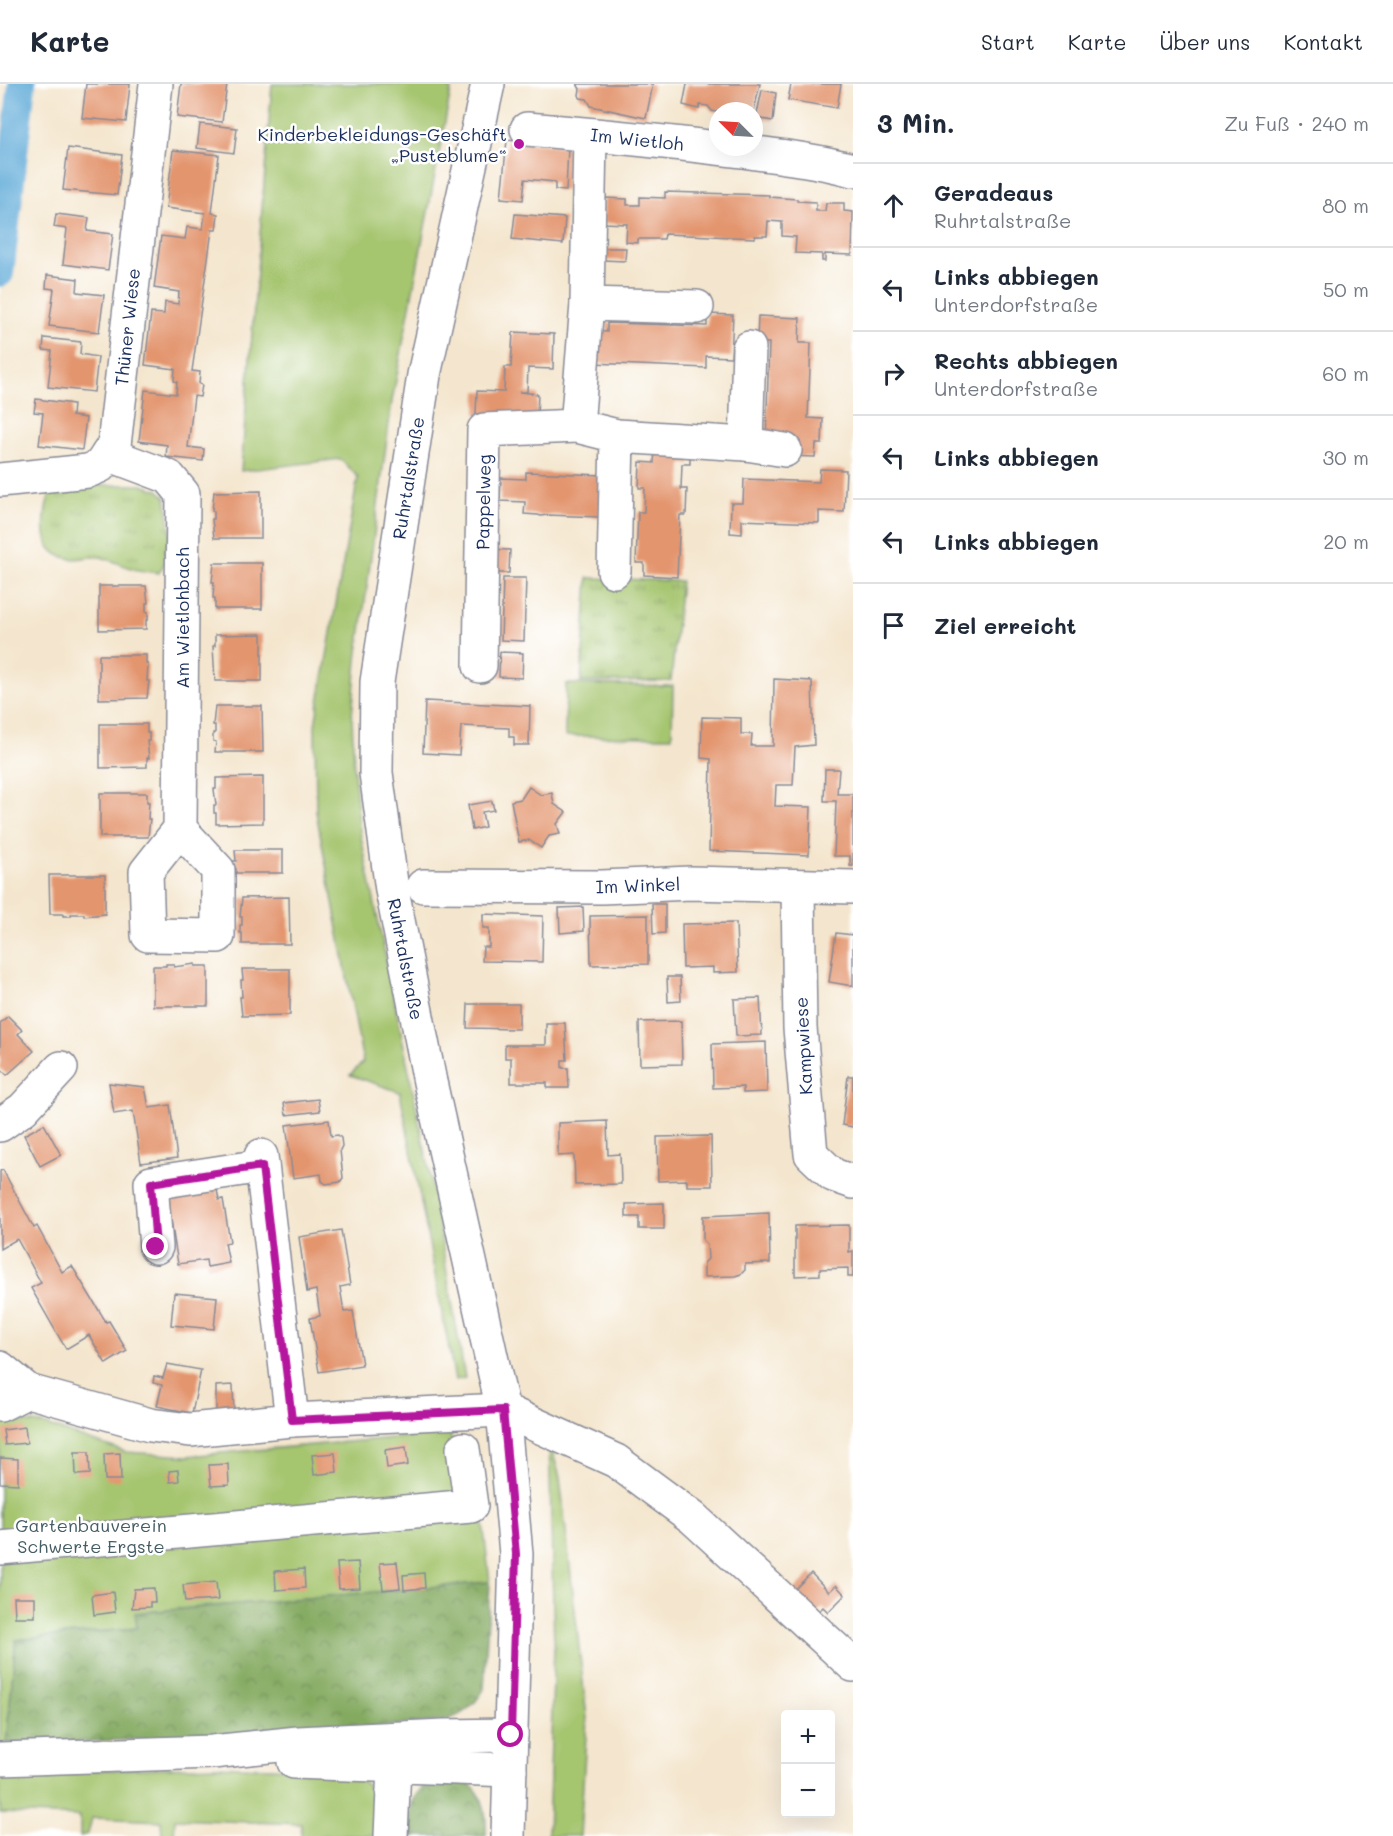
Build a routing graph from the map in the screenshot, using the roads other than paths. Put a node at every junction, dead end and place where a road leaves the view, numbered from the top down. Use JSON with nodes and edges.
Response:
{"nodes":[{"id":1,"x":156,"y":84,"type":"edge"},
{"id":2,"x":488,"y":84,"type":"edge"},
{"id":3,"x":527,"y":129,"type":"dead end"},
{"id":4,"x":590,"y":135,"type":"junction"},
{"id":5,"x":853,"y":170,"type":"edge"},
{"id":6,"x":587,"y":304,"type":"junction"},
{"id":7,"x":697,"y":307,"type":"dead end"},
{"id":8,"x":748,"y":348,"type":"dead end"},
{"id":9,"x":577,"y":426,"type":"junction"},
{"id":10,"x":617,"y":436,"type":"junction"},
{"id":11,"x":746,"y":444,"type":"junction"},
{"id":12,"x":786,"y":450,"type":"dead end"},
{"id":13,"x":108,"y":454,"type":"junction"},
{"id":14,"x":0,"y":480,"type":"edge"},
{"id":15,"x":614,"y":571,"type":"dead end"},
{"id":16,"x":480,"y":666,"type":"dead end"},
{"id":17,"x":180,"y":829,"type":"dead end"},
{"id":18,"x":423,"y":886,"type":"dead end"},
{"id":19,"x":798,"y":886,"type":"junction"},
{"id":20,"x":853,"y":887,"type":"edge"},
{"id":21,"x":61,"y":1068,"type":"dead end"},
{"id":22,"x":0,"y":1125,"type":"edge"},
{"id":23,"x":853,"y":1182,"type":"edge"},
{"id":24,"x":156,"y":1247,"type":"dead end"},
{"id":25,"x":0,"y":1368,"type":"edge"},
{"id":26,"x":14,"y":1398,"type":"edge"},
{"id":27,"x":503,"y":1410,"type":"junction"},
{"id":28,"x":292,"y":1420,"type":"junction"},
{"id":29,"x":463,"y":1449,"type":"dead end"},
{"id":30,"x":0,"y":1548,"type":"edge"},
{"id":31,"x":853,"y":1665,"type":"edge"},
{"id":32,"x":511,"y":1735,"type":"junction"},
{"id":33,"x":212,"y":1752,"type":"junction"},
{"id":34,"x":0,"y":1760,"type":"edge"},
{"id":35,"x":394,"y":1767,"type":"junction"},
{"id":36,"x":510,"y":1770,"type":"junction"},
{"id":37,"x":390,"y":1836,"type":"edge"},
{"id":38,"x":508,"y":1836,"type":"edge"}],
"edges":[{"from":1,"to":13,"type":"street","name":"Thüner Wiese"},
{"from":2,"to":27,"type":"street","name":"Ruhrtalstraße"},
{"from":3,"to":4,"type":"street","name":"Im Wietloh"},
{"from":4,"to":5,"type":"street","name":"Im Wietloh"},
{"from":4,"to":6,"type":"street"},
{"from":6,"to":7,"type":"street"},
{"from":6,"to":9,"type":"street"},
{"from":8,"to":11,"type":"street"},
{"from":9,"to":10,"type":"street","name":"Pappelweg"},
{"from":9,"to":16,"type":"street","name":"Pappelweg"},
{"from":10,"to":11,"type":"street","name":"Pappelweg"},
{"from":10,"to":15,"type":"street"},
{"from":11,"to":12,"type":"street","name":"Pappelweg"},
{"from":13,"to":14,"type":"street"},
{"from":13,"to":17,"type":"street","name":"Am Wietlohbach"},
{"from":18,"to":19,"type":"street","name":"Im Winkel"},
{"from":19,"to":20,"type":"street","name":"Im Winkel"},
{"from":19,"to":23,"type":"street","name":"Kampwiese"},
{"from":21,"to":22,"type":"street"},
{"from":24,"to":28,"type":"street"},
{"from":25,"to":26,"type":"street"},
{"from":26,"to":28,"type":"street"},
{"from":27,"to":28,"type":"street"},
{"from":27,"to":31,"type":"street"},
{"from":27,"to":32,"type":"street","name":"Ruhrtalstraße"},
{"from":29,"to":30,"type":"street"},
{"from":32,"to":33,"type":"street"},
{"from":32,"to":36,"type":"street","name":"Ruhrtalstraße"},
{"from":33,"to":34,"type":"street"},
{"from":33,"to":35,"type":"street"},
{"from":35,"to":36,"type":"street"},
{"from":35,"to":37,"type":"street"},
{"from":36,"to":38,"type":"street","name":"Ruhrtalstraße"}]}
